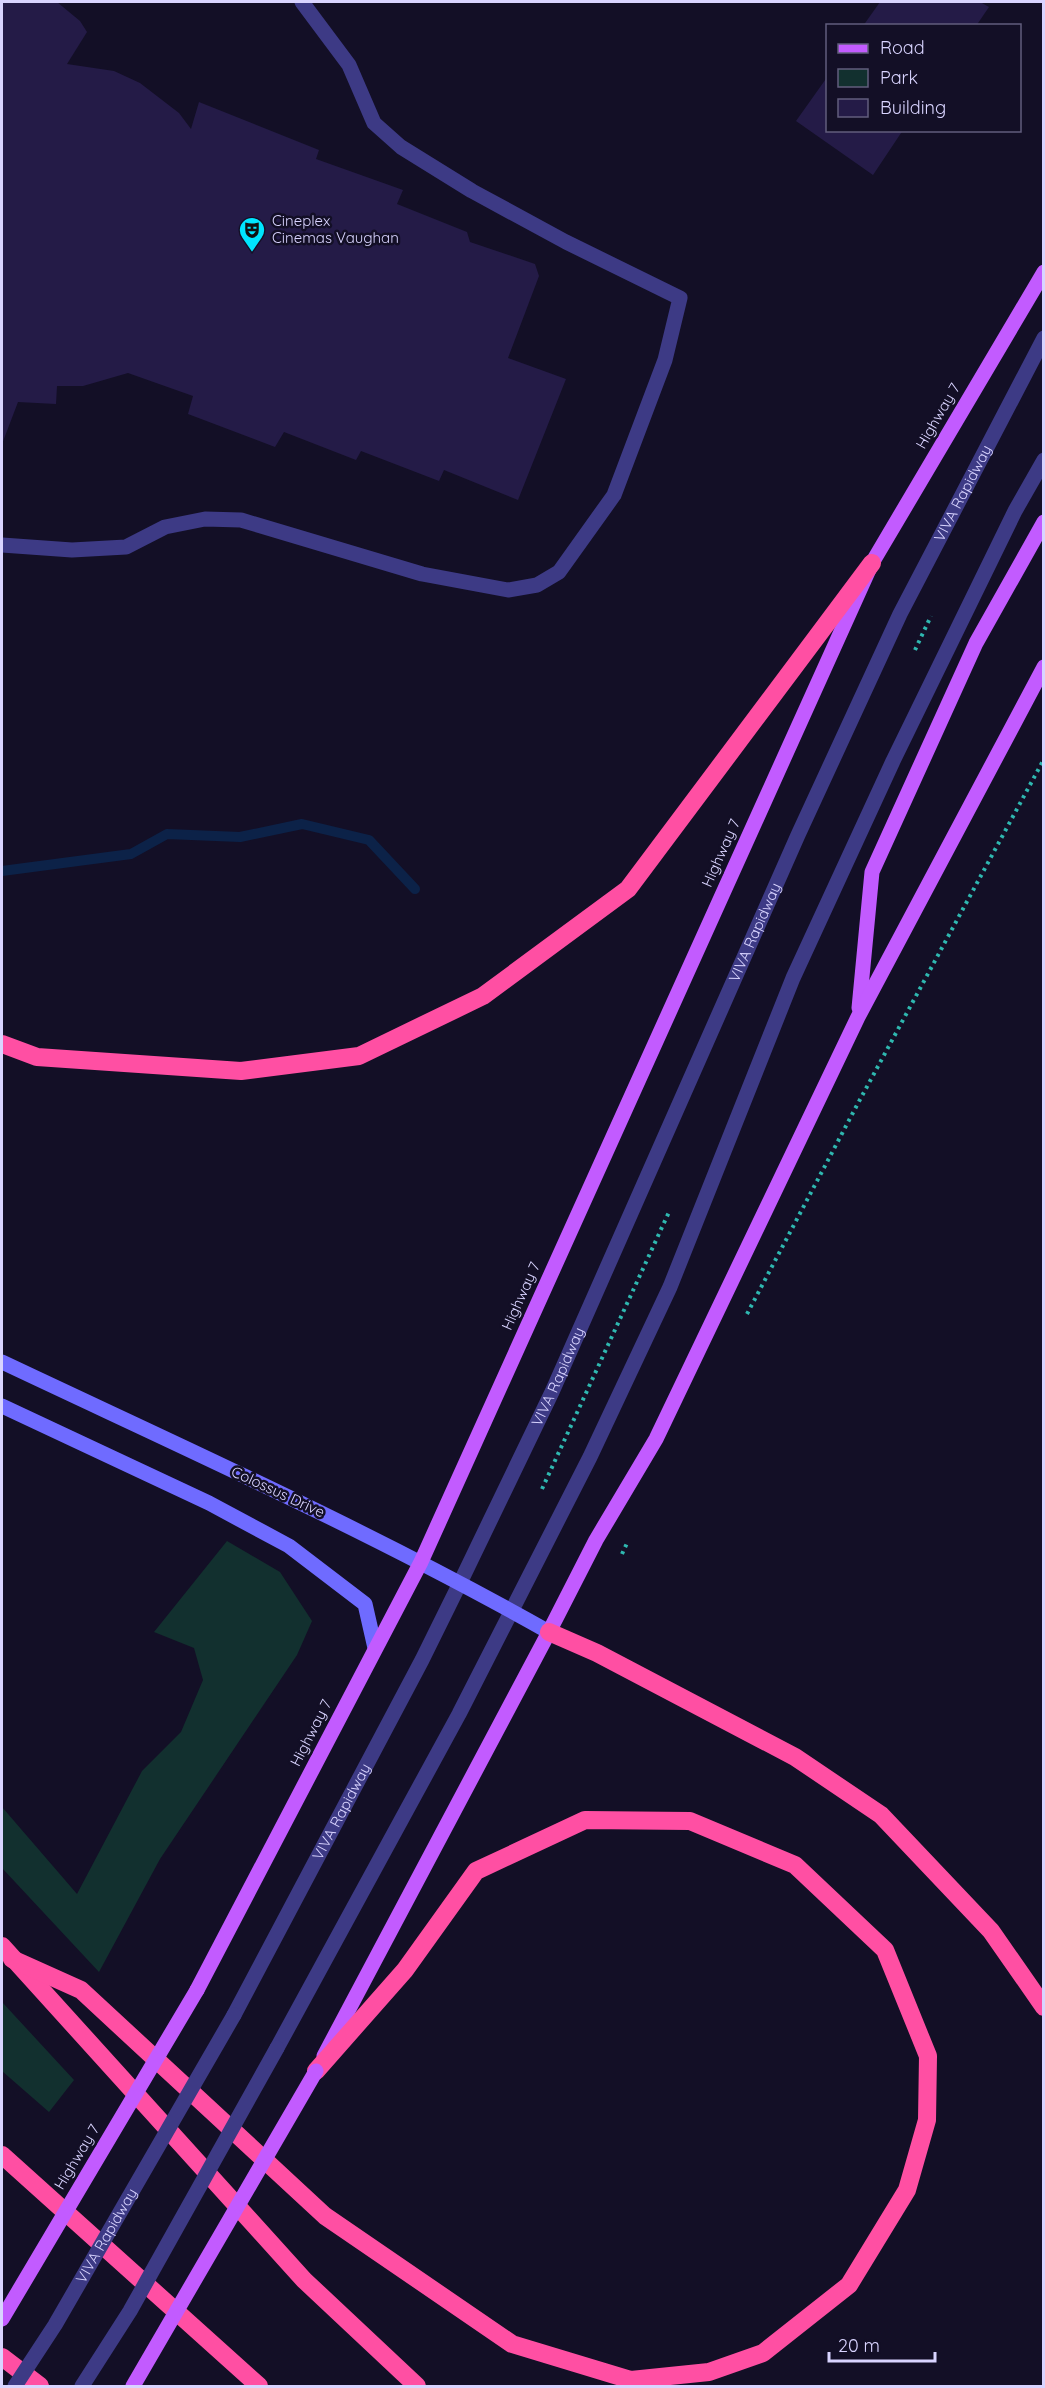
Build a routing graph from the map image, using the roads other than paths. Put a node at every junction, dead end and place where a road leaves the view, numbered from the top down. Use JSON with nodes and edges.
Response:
{"nodes":[{"id":1,"x":302,"y":2,"type":"edge"},
{"id":2,"x":1044,"y":272,"type":"edge"},
{"id":3,"x":1044,"y":338,"type":"edge"},
{"id":4,"x":1044,"y":460,"type":"edge"},
{"id":5,"x":1044,"y":522,"type":"edge"},
{"id":6,"x":2,"y":545,"type":"edge"},
{"id":7,"x":872,"y":563,"type":"junction"},
{"id":8,"x":1044,"y":668,"type":"edge"},
{"id":9,"x":858,"y":1017,"type":"junction"},
{"id":10,"x":2,"y":1044,"type":"edge"},
{"id":11,"x":2,"y":1362,"type":"edge"},
{"id":12,"x":2,"y":1406,"type":"edge"},
{"id":13,"x":421,"y":1562,"type":"junction"},
{"id":14,"x":460,"y":1583,"type":"junction"},
{"id":15,"x":512,"y":1611,"type":"junction"},
{"id":16,"x":549,"y":1632,"type":"junction"},
{"id":17,"x":375,"y":1648,"type":"junction"},
{"id":18,"x":7,"y":1953,"type":"edge"},
{"id":19,"x":1044,"y":2007,"type":"edge"},
{"id":20,"x":316,"y":2072,"type":"junction"},
{"id":21,"x":2,"y":2155,"type":"edge"},
{"id":22,"x":2,"y":2319,"type":"edge"},
{"id":23,"x":2,"y":2356,"type":"edge"},
{"id":24,"x":15,"y":2386,"type":"edge"},
{"id":25,"x":40,"y":2386,"type":"edge"},
{"id":26,"x":82,"y":2386,"type":"edge"},
{"id":27,"x":133,"y":2386,"type":"edge"},
{"id":28,"x":259,"y":2386,"type":"edge"},
{"id":29,"x":417,"y":2386,"type":"edge"}],
"edges":[{"from":1,"to":6,"type":"lane"},
{"from":2,"to":7,"type":"main road","name":"Highway 7"},
{"from":3,"to":14,"type":"lane","name":"VIVA Rapidway"},
{"from":4,"to":15,"type":"lane"},
{"from":5,"to":9,"type":"main road"},
{"from":7,"to":10,"type":"highway"},
{"from":7,"to":13,"type":"main road","name":"Highway 7"},
{"from":8,"to":9,"type":"main road"},
{"from":9,"to":16,"type":"main road"},
{"from":11,"to":13,"type":"street","name":"Colossus Drive"},
{"from":12,"to":17,"type":"street"},
{"from":13,"to":14,"type":"street","name":"Colossus Drive"},
{"from":13,"to":17,"type":"main road","name":"Highway 7"},
{"from":14,"to":15,"type":"street","name":"Colossus Drive"},
{"from":14,"to":24,"type":"lane","name":"VIVA Rapidway","bridge":true},
{"from":15,"to":16,"type":"street","name":"Colossus Drive"},
{"from":15,"to":26,"type":"lane","bridge":true},
{"from":16,"to":19,"type":"highway"},
{"from":16,"to":20,"type":"main road"},
{"from":17,"to":22,"type":"main road","name":"Highway 7","bridge":true},
{"from":18,"to":20,"type":"highway"},
{"from":18,"to":29,"type":"highway"},
{"from":20,"to":27,"type":"main road","bridge":true},
{"from":21,"to":28,"type":"highway"},
{"from":23,"to":25,"type":"highway"}]}
